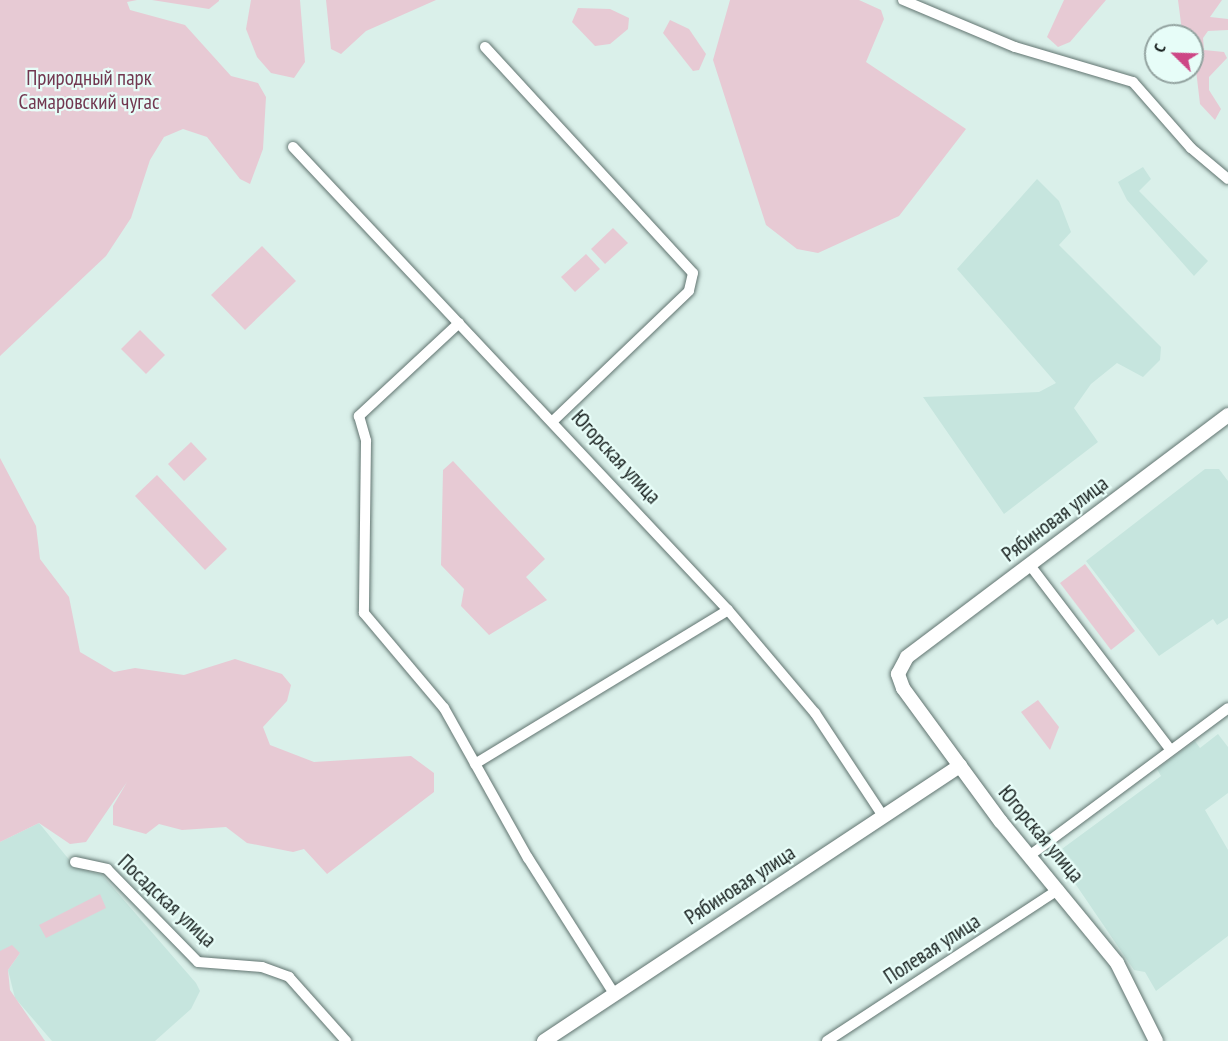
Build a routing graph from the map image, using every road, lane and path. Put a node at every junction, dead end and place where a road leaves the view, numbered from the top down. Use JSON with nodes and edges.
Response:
{"nodes":[{"id":1,"x":903,"y":0,"type":"edge"},
{"id":2,"x":485,"y":47,"type":"dead end"},
{"id":3,"x":293,"y":147,"type":"dead end"},
{"id":4,"x":1228,"y":179,"type":"edge"},
{"id":5,"x":459,"y":323,"type":"junction"},
{"id":6,"x":1228,"y":415,"type":"edge"},
{"id":7,"x":553,"y":421,"type":"junction"},
{"id":8,"x":1029,"y":564,"type":"junction"},
{"id":9,"x":728,"y":610,"type":"junction"},
{"id":10,"x":907,"y":657,"type":"joint"},
{"id":11,"x":1228,"y":708,"type":"edge"},
{"id":12,"x":1169,"y":748,"type":"junction"},
{"id":13,"x":475,"y":764,"type":"junction"},
{"id":14,"x":960,"y":766,"type":"junction"},
{"id":15,"x":883,"y":816,"type":"junction"},
{"id":16,"x":1029,"y":856,"type":"junction"},
{"id":17,"x":75,"y":862,"type":"dead end"},
{"id":18,"x":1059,"y":889,"type":"junction"},
{"id":19,"x":613,"y":992,"type":"junction"},
{"id":20,"x":346,"y":1041,"type":"edge"},
{"id":21,"x":544,"y":1041,"type":"edge"},
{"id":22,"x":827,"y":1041,"type":"edge"},
{"id":23,"x":1156,"y":1041,"type":"edge"}],
"edges":[{"from":1,"to":4,"type":"street"},
{"from":2,"to":7,"type":"street"},
{"from":3,"to":5,"type":"street","name":"Югорская улица"},
{"from":5,"to":7,"type":"street","name":"Югорская улица"},
{"from":5,"to":13,"type":"street"},
{"from":6,"to":8,"type":"street","name":"Рябиновая улица"},
{"from":7,"to":9,"type":"street","name":"Югорская улица"},
{"from":8,"to":10,"type":"street","name":"Рябиновая улица"},
{"from":8,"to":12,"type":"street"},
{"from":9,"to":13,"type":"street"},
{"from":9,"to":15,"type":"street","name":"Югорская улица"},
{"from":10,"to":14,"type":"street","name":"Югорская улица"},
{"from":11,"to":12,"type":"street"},
{"from":12,"to":16,"type":"street"},
{"from":13,"to":19,"type":"street"},
{"from":14,"to":15,"type":"street","name":"Рябиновая улица"},
{"from":14,"to":16,"type":"street","name":"Югорская улица"},
{"from":15,"to":19,"type":"street","name":"Рябиновая улица"},
{"from":16,"to":18,"type":"street","name":"Югорская улица"},
{"from":17,"to":20,"type":"street","name":"Посадская улица"},
{"from":18,"to":22,"type":"street","name":"Полевая улица"},
{"from":18,"to":23,"type":"street","name":"Югорская улица"},
{"from":19,"to":21,"type":"street","name":"Рябиновая улица"}]}
